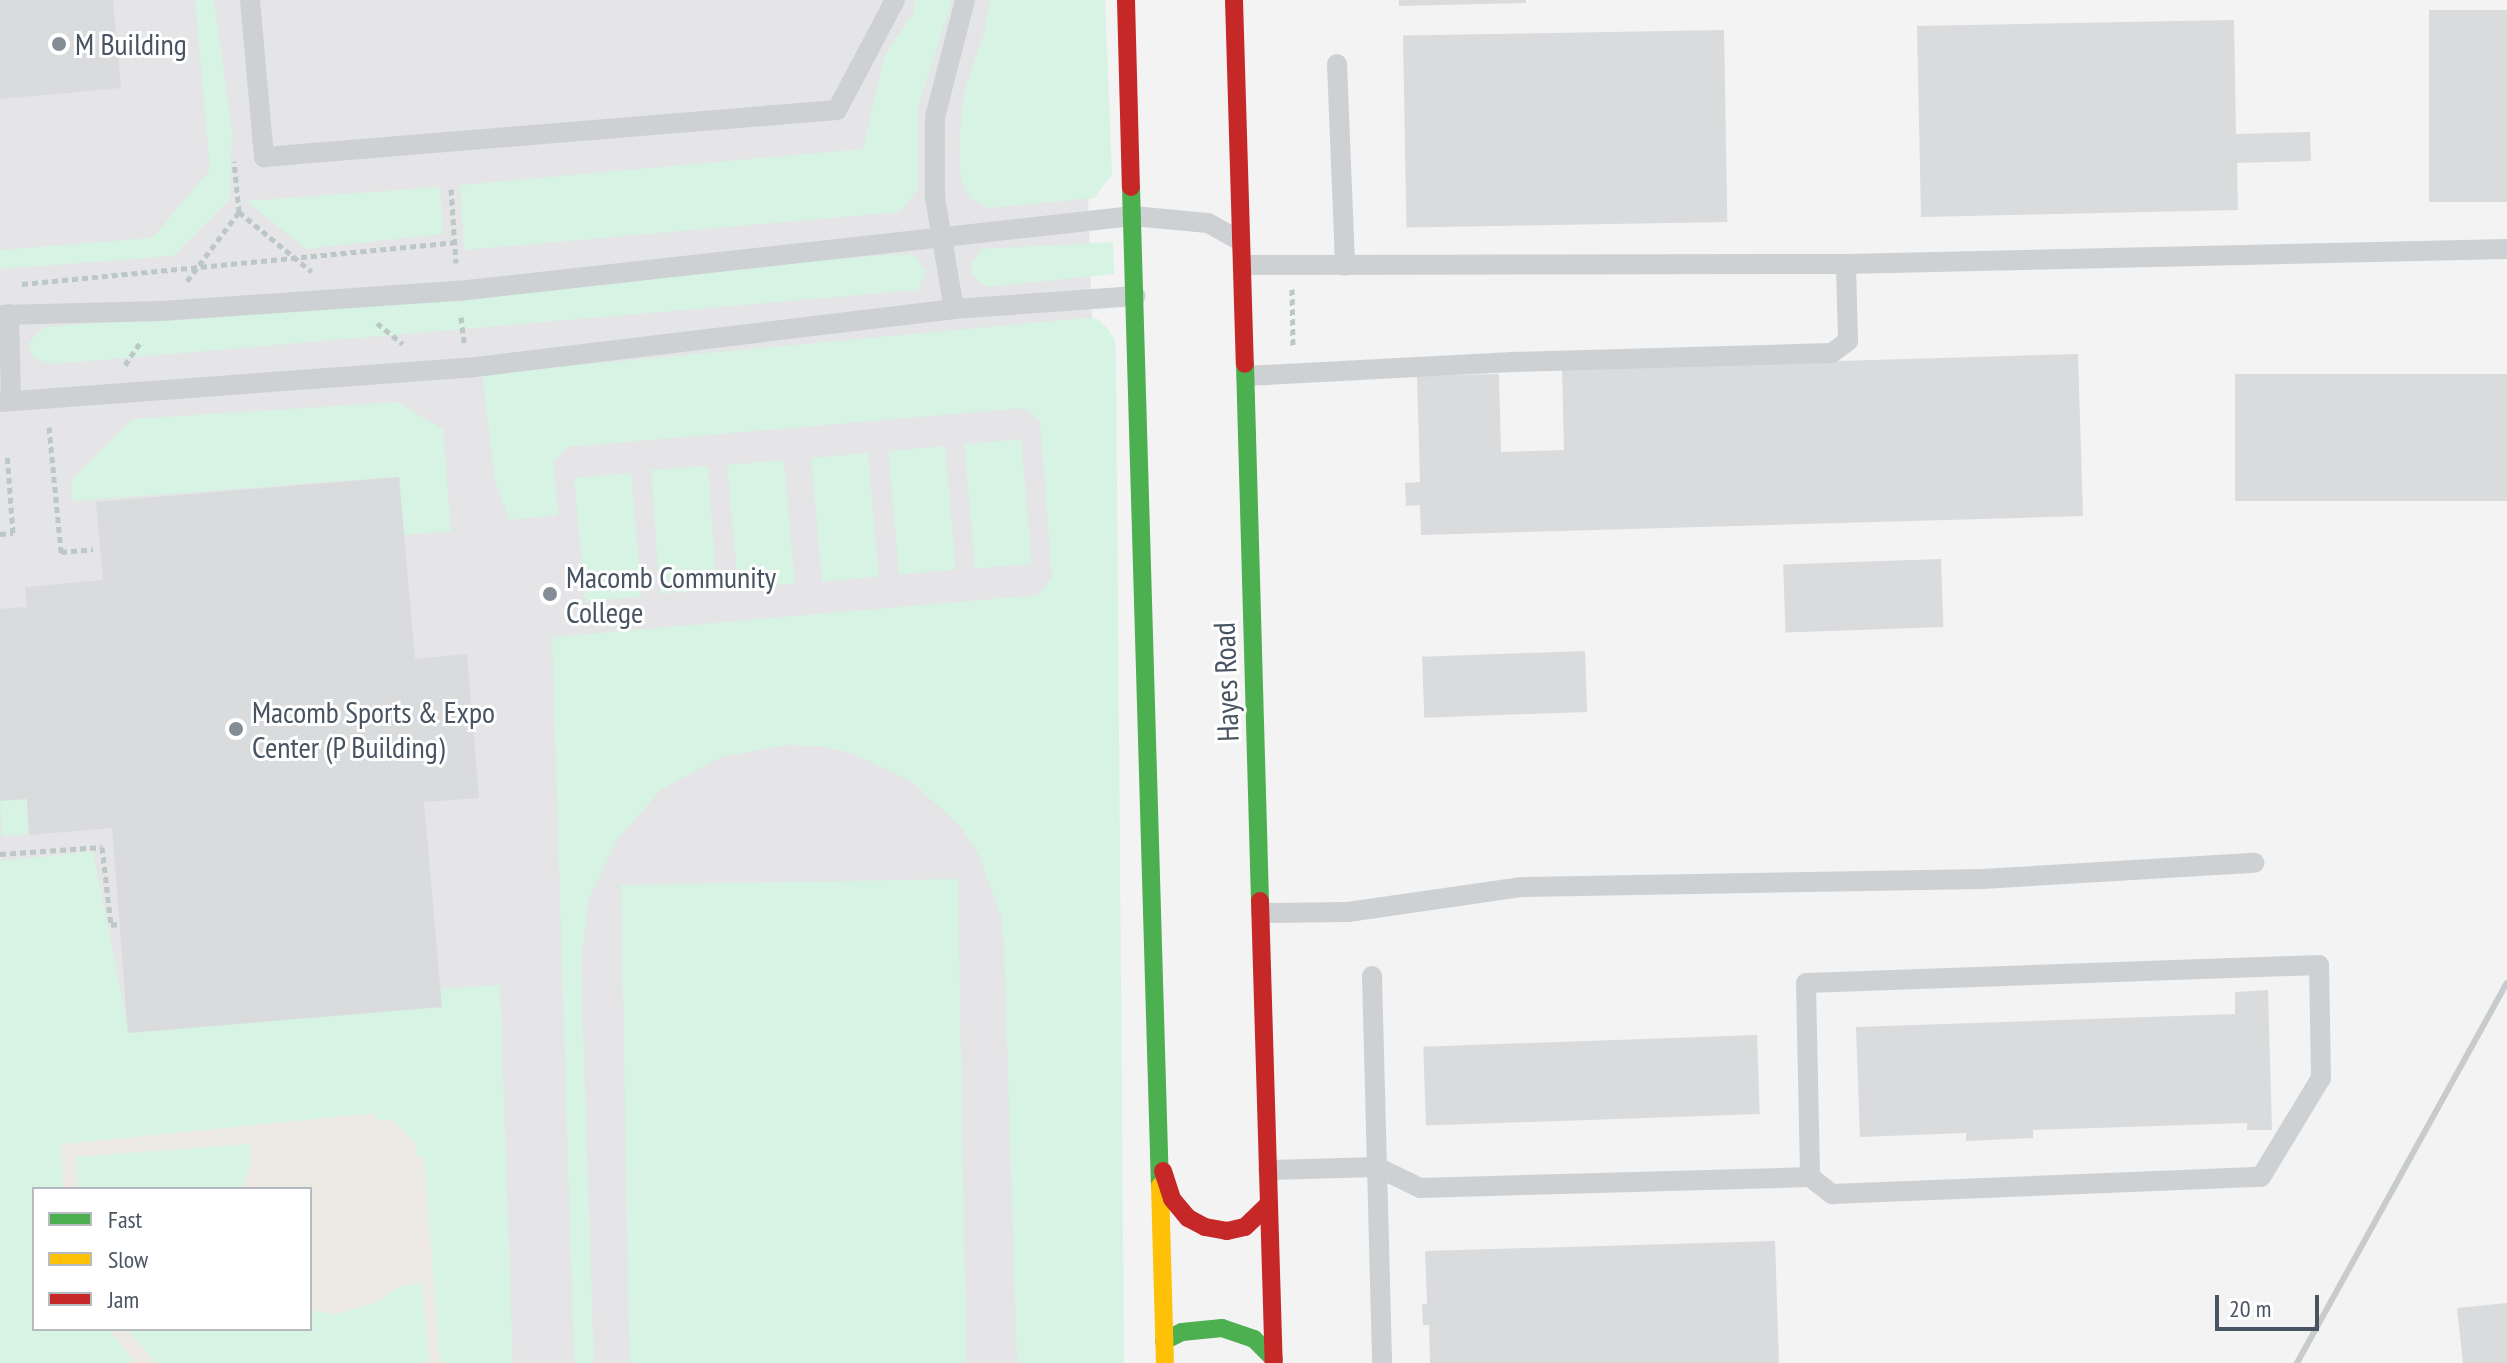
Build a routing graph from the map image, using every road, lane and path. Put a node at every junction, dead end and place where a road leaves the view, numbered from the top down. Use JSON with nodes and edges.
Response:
{"nodes":[{"id":1,"x":250,"y":0,"type":"edge"},
{"id":2,"x":895,"y":0,"type":"edge"},
{"id":3,"x":965,"y":0,"type":"edge"},
{"id":4,"x":1126,"y":0,"type":"edge"},
{"id":5,"x":1234,"y":0,"type":"edge"},
{"id":6,"x":1337,"y":64,"type":"dead end"},
{"id":7,"x":1133,"y":216,"type":"junction"},
{"id":8,"x":944,"y":235,"type":"junction"},
{"id":9,"x":455,"y":242,"type":"dead end"},
{"id":10,"x":1242,"y":242,"type":"junction"},
{"id":11,"x":2507,"y":249,"type":"edge"},
{"id":12,"x":1846,"y":264,"type":"junction"},
{"id":13,"x":1243,"y":265,"type":"junction"},
{"id":14,"x":1345,"y":266,"type":"junction"},
{"id":15,"x":15,"y":285,"type":"dead end"},
{"id":16,"x":1136,"y":296,"type":"junction"},
{"id":17,"x":954,"y":309,"type":"junction"},
{"id":18,"x":4,"y":314,"type":"edge"},
{"id":19,"x":1246,"y":376,"type":"junction"},
{"id":20,"x":5,"y":401,"type":"edge"},
{"id":21,"x":49,"y":427,"type":"dead end"},
{"id":22,"x":7,"y":453,"type":"dead end"},
{"id":23,"x":0,"y":534,"type":"edge"},
{"id":24,"x":93,"y":549,"type":"dead end"},
{"id":25,"x":0,"y":854,"type":"edge"},
{"id":26,"x":2255,"y":863,"type":"dead end"},
{"id":27,"x":1261,"y":913,"type":"junction"},
{"id":28,"x":118,"y":924,"type":"dead end"},
{"id":29,"x":1372,"y":976,"type":"dead end"},
{"id":30,"x":1159,"y":1153,"type":"junction"},
{"id":31,"x":1377,"y":1167,"type":"junction"},
{"id":32,"x":1268,"y":1170,"type":"junction"},
{"id":33,"x":1810,"y":1177,"type":"junction"},
{"id":34,"x":1268,"y":1205,"type":"junction"},
{"id":35,"x":1164,"y":1341,"type":"junction"},
{"id":36,"x":1274,"y":1361,"type":"edge"},
{"id":37,"x":1165,"y":1363,"type":"edge"},
{"id":38,"x":1382,"y":1363,"type":"edge"}],
"edges":[{"from":1,"to":2,"type":"lane"},
{"from":3,"to":8,"type":"lane"},
{"from":4,"to":7,"type":"street"},
{"from":5,"to":10,"type":"street","name":"Hayes Road"},
{"from":6,"to":14,"type":"lane"},
{"from":7,"to":8,"type":"lane"},
{"from":7,"to":10,"type":"lane"},
{"from":7,"to":16,"type":"street"},
{"from":8,"to":17,"type":"lane"},
{"from":8,"to":18,"type":"lane"},
{"from":9,"to":15,"type":"path"},
{"from":10,"to":13,"type":"street","name":"Hayes Road"},
{"from":11,"to":12,"type":"lane"},
{"from":12,"to":14,"type":"lane"},
{"from":12,"to":19,"type":"lane"},
{"from":13,"to":14,"type":"lane"},
{"from":13,"to":19,"type":"street","name":"Hayes Road"},
{"from":16,"to":17,"type":"lane"},
{"from":16,"to":30,"type":"street"},
{"from":17,"to":20,"type":"lane"},
{"from":18,"to":20,"type":"lane"},
{"from":19,"to":27,"type":"street","name":"Hayes Road"},
{"from":21,"to":24,"type":"path"},
{"from":22,"to":23,"type":"path"},
{"from":25,"to":28,"type":"path"},
{"from":26,"to":27,"type":"lane"},
{"from":27,"to":32,"type":"street","name":"Hayes Road"},
{"from":29,"to":31,"type":"lane"},
{"from":30,"to":34,"type":"street"},
{"from":30,"to":35,"type":"street"},
{"from":31,"to":32,"type":"lane"},
{"from":31,"to":33,"type":"lane"},
{"from":31,"to":38,"type":"lane"},
{"from":32,"to":34,"type":"street","name":"Hayes Road"},
{"from":33,"to":33,"type":"lane"},
{"from":34,"to":36,"type":"street","name":"Hayes Road"},
{"from":35,"to":36,"type":"street"},
{"from":35,"to":37,"type":"street"}]}
